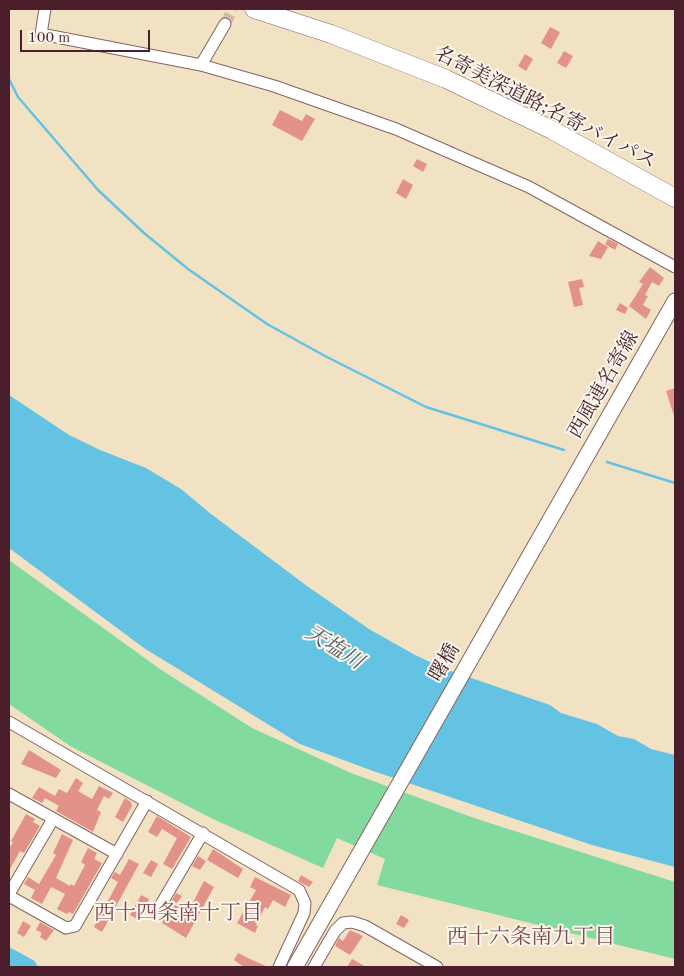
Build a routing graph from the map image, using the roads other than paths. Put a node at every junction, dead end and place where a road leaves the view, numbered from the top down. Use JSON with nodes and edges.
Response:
{"nodes":[{"id":1,"x":44,"y":9,"type":"edge"},
{"id":2,"x":254,"y":9,"type":"edge"},
{"id":3,"x":225,"y":24,"type":"tunnel mouth"},
{"id":4,"x":201,"y":65,"type":"junction"},
{"id":5,"x":675,"y":198,"type":"edge"},
{"id":6,"x":675,"y":267,"type":"edge"},
{"id":7,"x":675,"y":301,"type":"edge"},
{"id":8,"x":568,"y":488,"type":"joint"},
{"id":9,"x":9,"y":722,"type":"edge"},
{"id":10,"x":9,"y":794,"type":"edge"},
{"id":11,"x":147,"y":801,"type":"junction"},
{"id":12,"x":53,"y":819,"type":"junction"},
{"id":13,"x":204,"y":833,"type":"junction"},
{"id":14,"x":117,"y":854,"type":"junction"},
{"id":15,"x":9,"y":895,"type":"edge"},
{"id":16,"x":156,"y":913,"type":"dead end"},
{"id":17,"x":279,"y":967,"type":"edge"},
{"id":18,"x":295,"y":967,"type":"edge"},
{"id":19,"x":314,"y":967,"type":"edge"},
{"id":20,"x":437,"y":967,"type":"edge"}],
"edges":[{"from":1,"to":4,"type":"street"},
{"from":2,"to":5,"type":"highway","name":"名寄美深道路;名寄バイパス"},
{"from":3,"to":4,"type":"street"},
{"from":4,"to":6,"type":"street"},
{"from":7,"to":8,"type":"main road","name":"西風連名寄線"},
{"from":8,"to":18,"type":"main road","name":"曙橋"},
{"from":9,"to":11,"type":"street"},
{"from":10,"to":12,"type":"street"},
{"from":11,"to":13,"type":"street"},
{"from":11,"to":14,"type":"street"},
{"from":12,"to":14,"type":"street"},
{"from":12,"to":15,"type":"street"},
{"from":13,"to":16,"type":"street"},
{"from":13,"to":17,"type":"street"},
{"from":14,"to":15,"type":"street"},
{"from":19,"to":20,"type":"street"}]}
